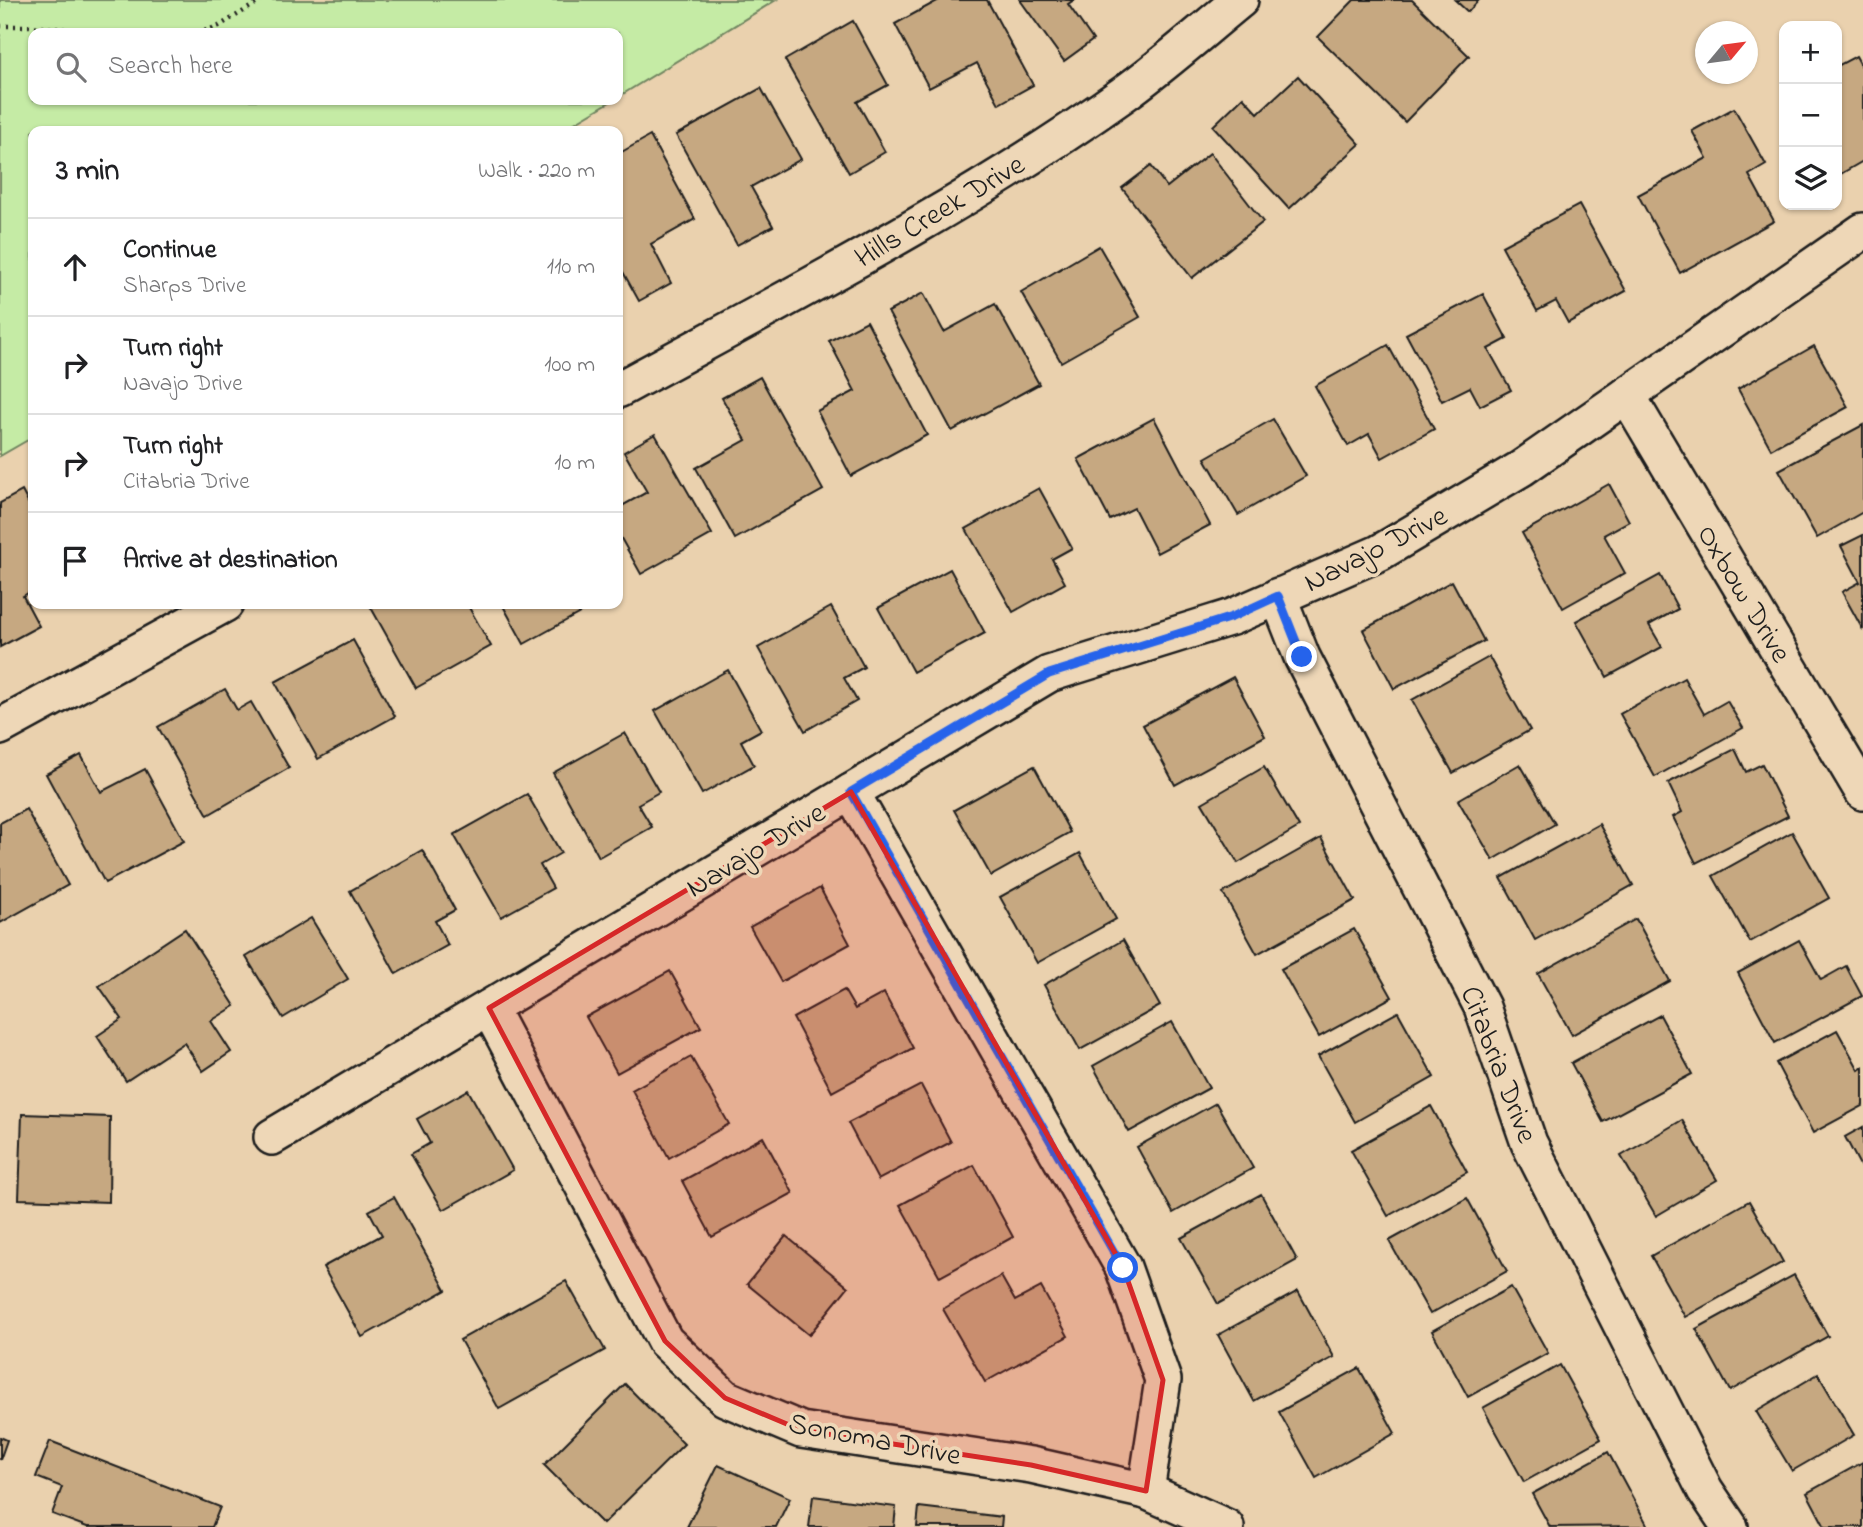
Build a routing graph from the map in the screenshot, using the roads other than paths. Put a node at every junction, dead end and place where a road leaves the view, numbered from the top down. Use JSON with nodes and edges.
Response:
{"nodes":[{"id":1,"x":1240,"y":0,"type":"edge"},
{"id":2,"x":1863,"y":231,"type":"edge"},
{"id":3,"x":623,"y":387,"type":"edge"},
{"id":4,"x":1627,"y":395,"type":"junction"},
{"id":5,"x":1278,"y":596,"type":"junction"},
{"id":6,"x":216,"y":609,"type":"edge"},
{"id":7,"x":0,"y":727,"type":"edge"},
{"id":8,"x":851,"y":792,"type":"junction"},
{"id":9,"x":1863,"y":792,"type":"edge"},
{"id":10,"x":489,"y":1008,"type":"junction"},
{"id":11,"x":272,"y":1137,"type":"dead end"},
{"id":12,"x":1146,"y":1491,"type":"junction"},
{"id":13,"x":1226,"y":1527,"type":"edge"},
{"id":14,"x":1730,"y":1527,"type":"edge"}],
"edges":[{"from":1,"to":3,"type":"street","name":"Hills Creek Drive"},
{"from":2,"to":4,"type":"street","name":"Navajo Drive"},
{"from":4,"to":5,"type":"street","name":"Navajo Drive"},
{"from":4,"to":9,"type":"street","name":"Oxbow Drive"},
{"from":5,"to":8,"type":"street","name":"Navajo Drive"},
{"from":5,"to":14,"type":"street","name":"Citabria Drive"},
{"from":6,"to":7,"type":"street"},
{"from":8,"to":10,"type":"street","name":"Navajo Drive"},
{"from":8,"to":12,"type":"street"},
{"from":10,"to":11,"type":"street","name":"Navajo Drive"},
{"from":10,"to":12,"type":"street","name":"Sonoma Drive"},
{"from":12,"to":13,"type":"street","name":"Sonoma Drive"}]}
